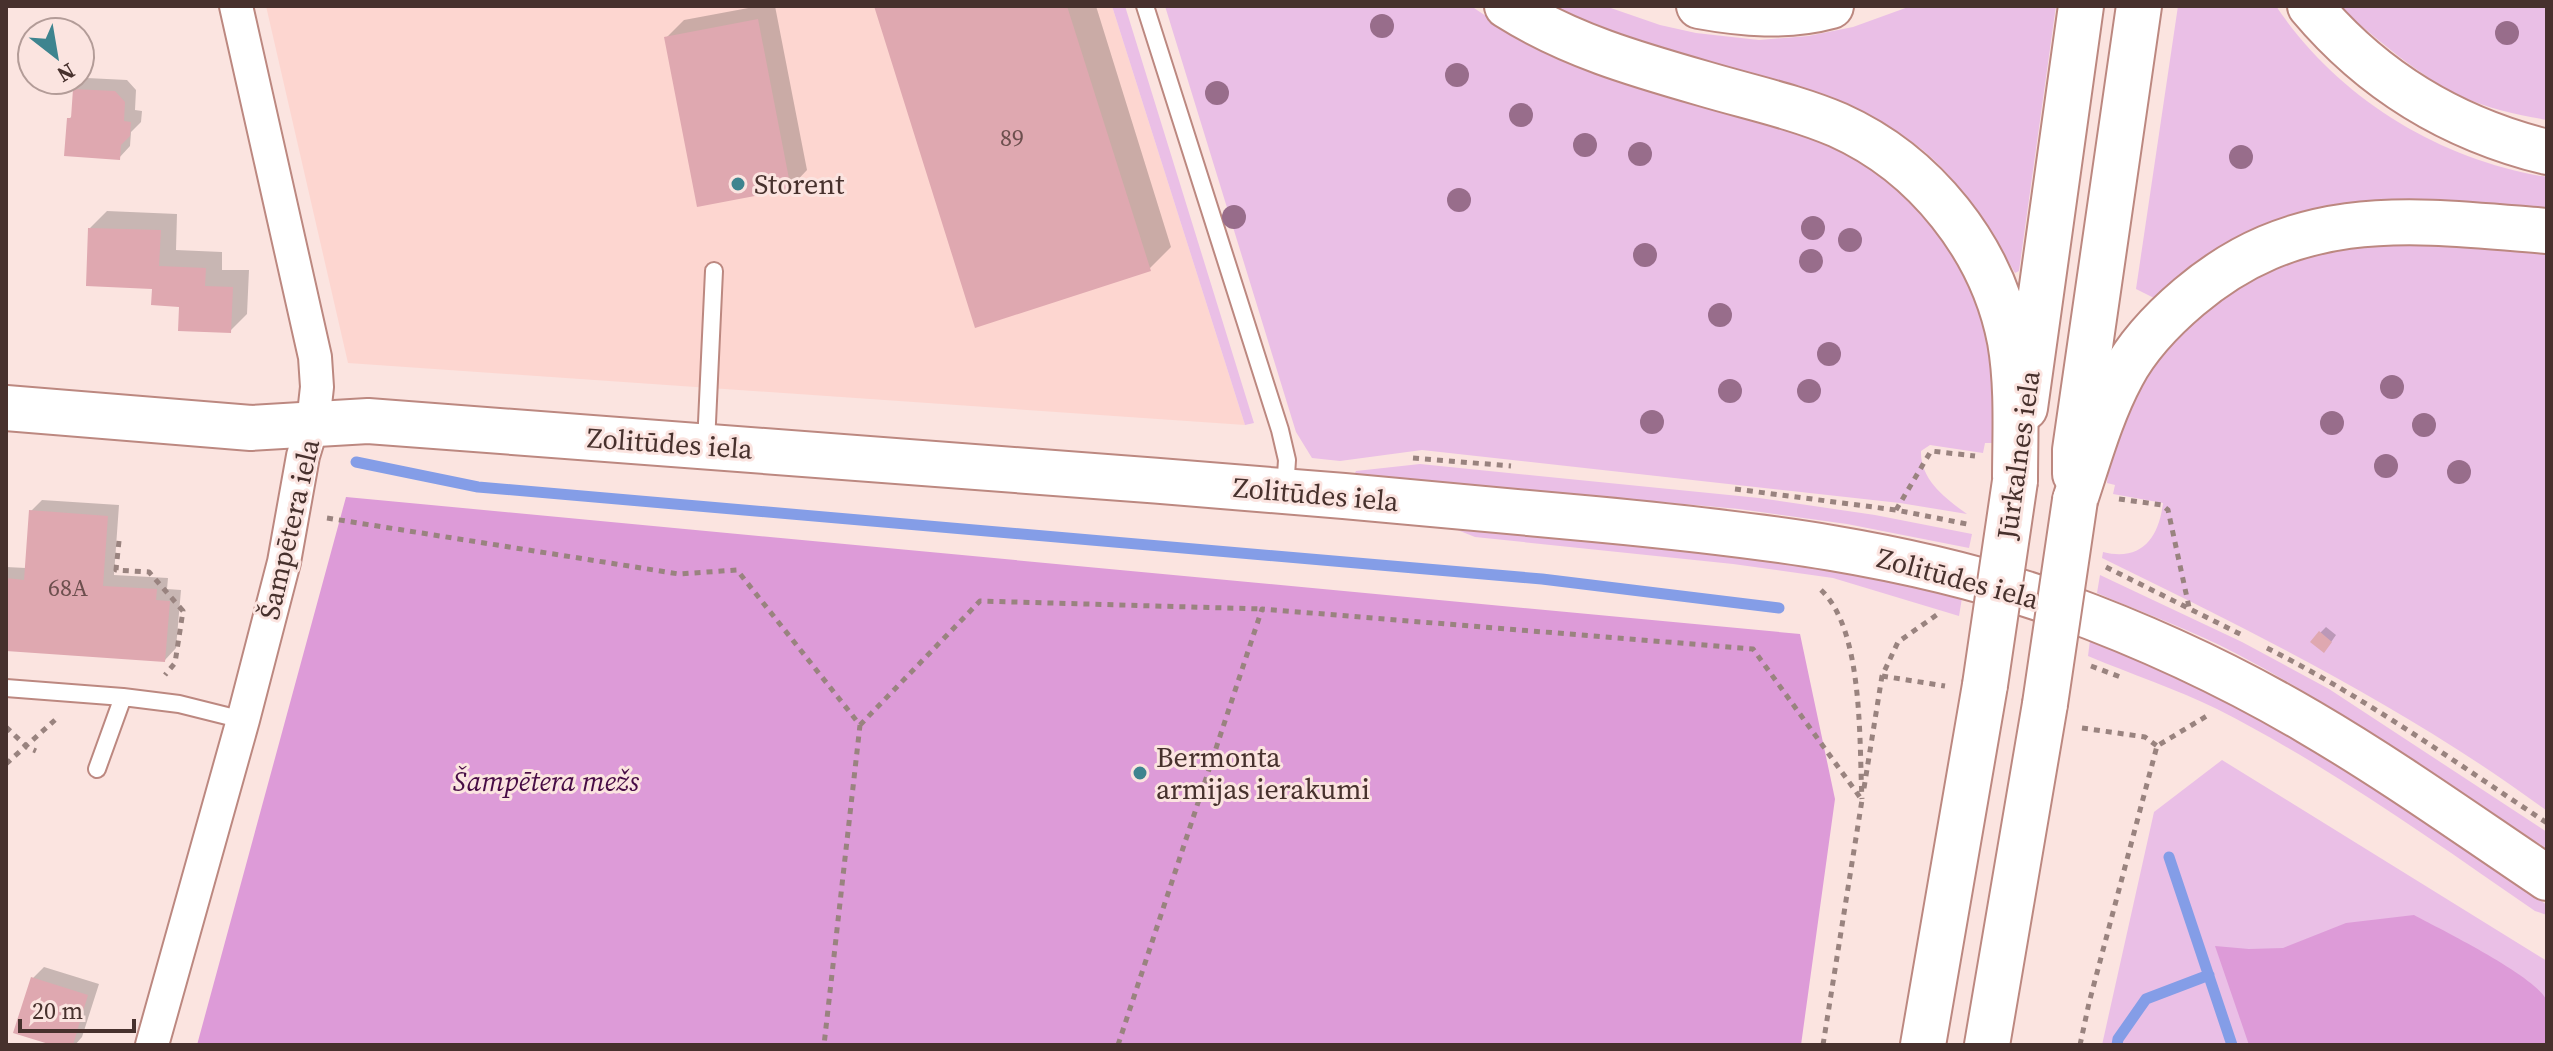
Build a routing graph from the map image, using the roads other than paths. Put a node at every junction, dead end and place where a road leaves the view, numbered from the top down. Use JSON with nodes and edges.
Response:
{"nodes":[{"id":1,"x":236,"y":6,"type":"edge"},
{"id":2,"x":1145,"y":6,"type":"edge"},
{"id":3,"x":1507,"y":6,"type":"edge"},
{"id":4,"x":1699,"y":6,"type":"edge"},
{"id":5,"x":1831,"y":6,"type":"edge"},
{"id":6,"x":2081,"y":6,"type":"edge"},
{"id":7,"x":2139,"y":6,"type":"edge"},
{"id":8,"x":2310,"y":6,"type":"edge"},
{"id":9,"x":2547,"y":152,"type":"edge"},
{"id":10,"x":2547,"y":231,"type":"edge"},
{"id":11,"x":714,"y":271,"type":"dead end"},
{"id":12,"x":6,"y":408,"type":"edge"},
{"id":13,"x":313,"y":423,"type":"junction"},
{"id":14,"x":706,"y":445,"type":"junction"},
{"id":15,"x":1998,"y":469,"type":"junction"},
{"id":16,"x":1285,"y":491,"type":"junction"},
{"id":17,"x":2094,"y":499,"type":"junction"},
{"id":18,"x":6,"y":688,"type":"edge"},
{"id":19,"x":123,"y":697,"type":"junction"},
{"id":20,"x":243,"y":720,"type":"junction"},
{"id":21,"x":97,"y":769,"type":"dead end"},
{"id":22,"x":2547,"y":878,"type":"edge"},
{"id":23,"x":152,"y":1045,"type":"edge"},
{"id":24,"x":1923,"y":1045,"type":"edge"},
{"id":25,"x":1987,"y":1045,"type":"edge"}],
"edges":[{"from":1,"to":13,"type":"street","name":"Šampētera iela"},
{"from":2,"to":16,"type":"lane"},
{"from":3,"to":15,"type":"main road"},
{"from":4,"to":5,"type":"main road"},
{"from":6,"to":15,"type":"main road","name":"Jūrkalnes iela"},
{"from":7,"to":17,"type":"main road","name":"Jūrkalnes iela"},
{"from":8,"to":9,"type":"main road"},
{"from":10,"to":17,"type":"main road"},
{"from":11,"to":14,"type":"lane"},
{"from":12,"to":13,"type":"main road","name":"Zolitūdes iela"},
{"from":13,"to":14,"type":"main road","name":"Zolitūdes iela"},
{"from":13,"to":20,"type":"street","name":"Šampētera iela"},
{"from":14,"to":16,"type":"main road","name":"Zolitūdes iela"},
{"from":15,"to":24,"type":"main road","name":"Jūrkalnes iela","bridge":true},
{"from":16,"to":22,"type":"main road","name":"Zolitūdes iela"},
{"from":17,"to":25,"type":"main road","name":"Jūrkalnes iela","bridge":true},
{"from":18,"to":19,"type":"lane"},
{"from":19,"to":20,"type":"lane"},
{"from":19,"to":21,"type":"lane"},
{"from":20,"to":23,"type":"street","name":"Šampētera iela"}]}
